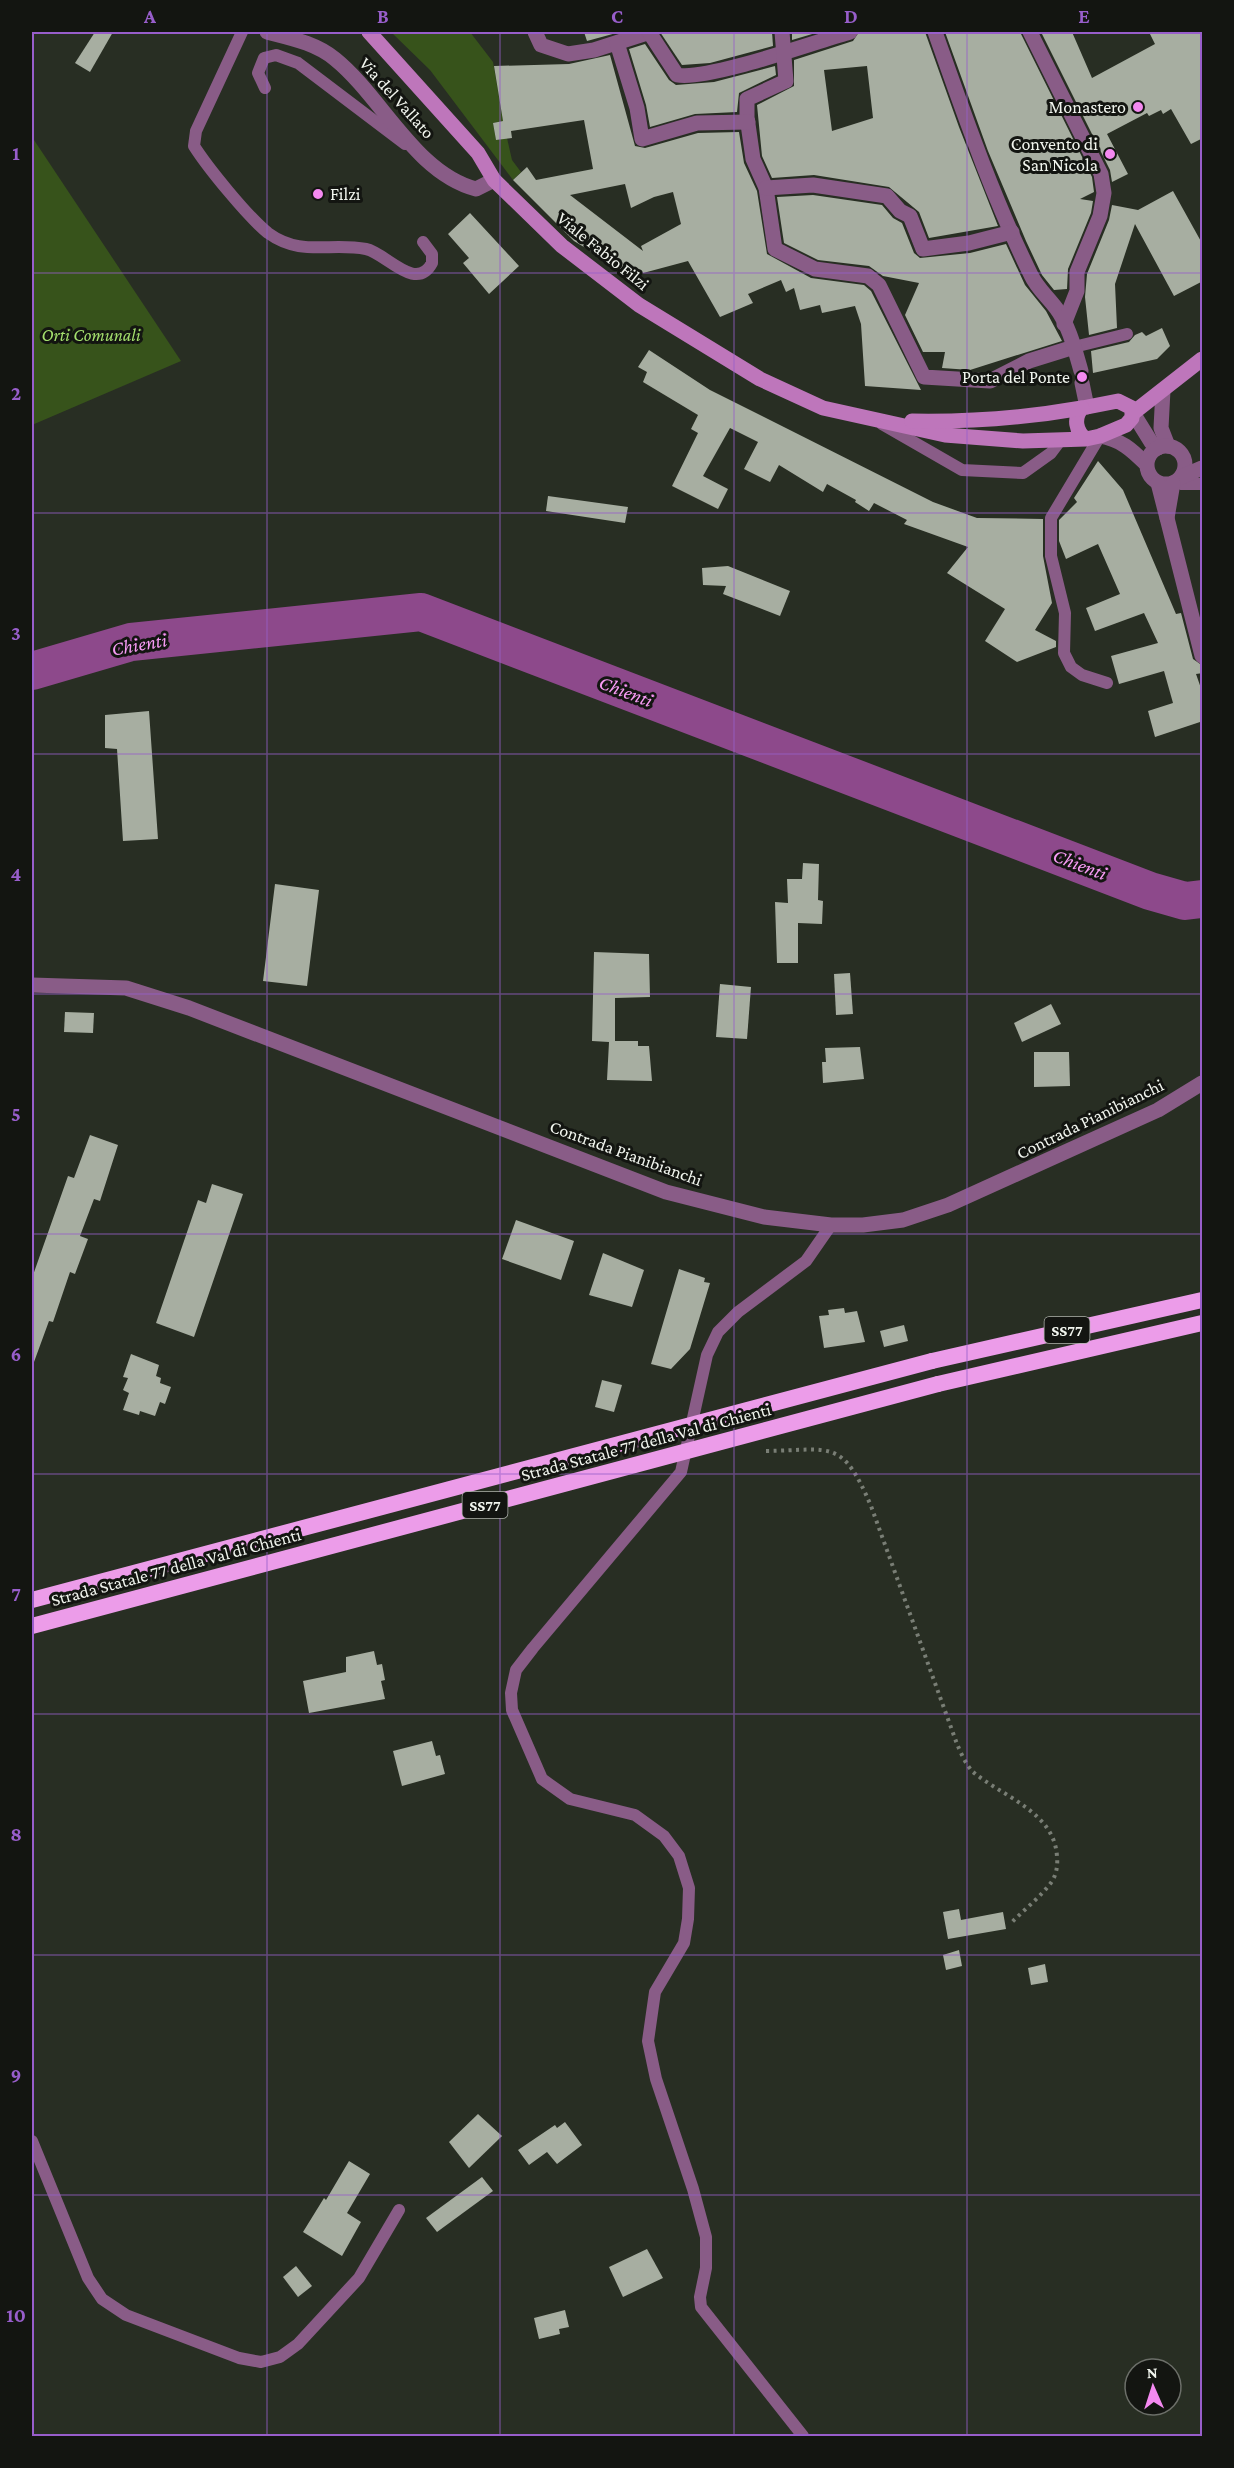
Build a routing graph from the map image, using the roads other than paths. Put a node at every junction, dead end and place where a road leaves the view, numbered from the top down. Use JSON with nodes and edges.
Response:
{"nodes":[{"id":1,"x":242,"y":32,"type":"edge"},
{"id":2,"x":267,"y":32,"type":"edge"},
{"id":3,"x":369,"y":32,"type":"edge"},
{"id":4,"x":535,"y":32,"type":"edge"},
{"id":5,"x":649,"y":32,"type":"edge"},
{"id":6,"x":782,"y":32,"type":"edge"},
{"id":7,"x":850,"y":32,"type":"edge"},
{"id":8,"x":935,"y":32,"type":"edge"},
{"id":9,"x":1030,"y":32,"type":"edge"},
{"id":10,"x":617,"y":43,"type":"junction"},
{"id":11,"x":784,"y":51,"type":"junction"},
{"id":12,"x":265,"y":88,"type":"dead end"},
{"id":13,"x":747,"y":122,"type":"junction"},
{"id":14,"x":429,"y":162,"type":"junction"},
{"id":15,"x":494,"y":180,"type":"junction"},
{"id":16,"x":766,"y":188,"type":"junction"},
{"id":17,"x":1012,"y":232,"type":"junction"},
{"id":18,"x":423,"y":242,"type":"dead end"},
{"id":19,"x":1064,"y":324,"type":"junction"},
{"id":20,"x":1126,"y":334,"type":"dead end"},
{"id":21,"x":1074,"y":346,"type":"junction"},
{"id":22,"x":1203,"y":359,"type":"edge"},
{"id":23,"x":1163,"y":390,"type":"junction"},
{"id":24,"x":1084,"y":408,"type":"junction"},
{"id":25,"x":1133,"y":413,"type":"junction"},
{"id":26,"x":873,"y":419,"type":"junction"},
{"id":27,"x":1093,"y":438,"type":"junction"},
{"id":28,"x":1060,"y":441,"type":"junction"},
{"id":29,"x":1163,"y":447,"type":"junction"},
{"id":30,"x":1183,"y":456,"type":"junction"},
{"id":31,"x":1203,"y":463,"type":"edge"},
{"id":32,"x":1146,"y":464,"type":"junction"},
{"id":33,"x":1203,"y":468,"type":"edge"},
{"id":34,"x":1172,"y":481,"type":"junction"},
{"id":35,"x":1203,"y":484,"type":"edge"},
{"id":36,"x":1203,"y":656,"type":"edge"},
{"id":37,"x":1107,"y":683,"type":"dead end"},
{"id":38,"x":32,"y":985,"type":"edge"},
{"id":39,"x":1203,"y":1083,"type":"edge"},
{"id":40,"x":831,"y":1225,"type":"junction"},
{"id":41,"x":1203,"y":1300,"type":"edge"},
{"id":42,"x":1203,"y":1323,"type":"edge"},
{"id":43,"x":32,"y":1600,"type":"edge"},
{"id":44,"x":32,"y":1626,"type":"edge"},
{"id":45,"x":32,"y":2141,"type":"edge"},
{"id":46,"x":399,"y":2210,"type":"dead end"},
{"id":47,"x":803,"y":2436,"type":"edge"}],
"edges":[{"from":1,"to":18,"type":"lane"},
{"from":2,"to":14,"type":"street","name":"Via del Vallato"},
{"from":3,"to":15,"type":"main road","name":"Viale Fabio Filzi"},
{"from":4,"to":10,"type":"street"},
{"from":5,"to":10,"type":"street"},
{"from":5,"to":11,"type":"street"},
{"from":6,"to":11,"type":"street"},
{"from":7,"to":11,"type":"street"},
{"from":8,"to":17,"type":"street"},
{"from":9,"to":19,"type":"street"},
{"from":10,"to":13,"type":"street"},
{"from":11,"to":13,"type":"street"},
{"from":12,"to":14,"type":"lane"},
{"from":13,"to":16,"type":"street"},
{"from":14,"to":15,"type":"street","name":"Via del Vallato"},
{"from":15,"to":26,"type":"main road","name":"Viale Fabio Filzi"},
{"from":16,"to":17,"type":"street"},
{"from":16,"to":21,"type":"street"},
{"from":17,"to":19,"type":"street"},
{"from":19,"to":21,"type":"street"},
{"from":20,"to":21,"type":"lane"},
{"from":21,"to":24,"type":"street"},
{"from":22,"to":23,"type":"main road"},
{"from":23,"to":25,"type":"main road"},
{"from":23,"to":29,"type":"street"},
{"from":24,"to":25,"type":"main road","name":"Viale Fabio Filzi"},
{"from":24,"to":26,"type":"main road","name":"Viale Fabio Filzi"},
{"from":24,"to":27,"type":"main road"},
{"from":25,"to":27,"type":"main road"},
{"from":25,"to":29,"type":"street"},
{"from":26,"to":28,"type":"main road","name":"Viale Fabio Filzi"},
{"from":26,"to":28,"type":"lane"},
{"from":27,"to":28,"type":"main road","name":"Viale Fabio Filzi"},
{"from":27,"to":32,"type":"street"},
{"from":27,"to":37,"type":"lane"},
{"from":29,"to":30,"type":"street"},
{"from":29,"to":32,"type":"street"},
{"from":30,"to":31,"type":"street"},
{"from":30,"to":34,"type":"street"},
{"from":32,"to":34,"type":"street"},
{"from":33,"to":34,"type":"street"},
{"from":34,"to":35,"type":"lane"},
{"from":34,"to":36,"type":"street"},
{"from":38,"to":40,"type":"street","name":"Contrada Pianibianchi"},
{"from":39,"to":40,"type":"street","name":"Contrada Pianibianchi"},
{"from":40,"to":47,"type":"lane"},
{"from":41,"to":43,"type":"highway","name":"Strada Statale 77 della Val di Chienti","number":"SS77","bridge":true},
{"from":42,"to":44,"type":"highway","name":"Strada Statale 77 della Val di Chienti","number":"SS77","bridge":true},
{"from":45,"to":46,"type":"lane"}]}
